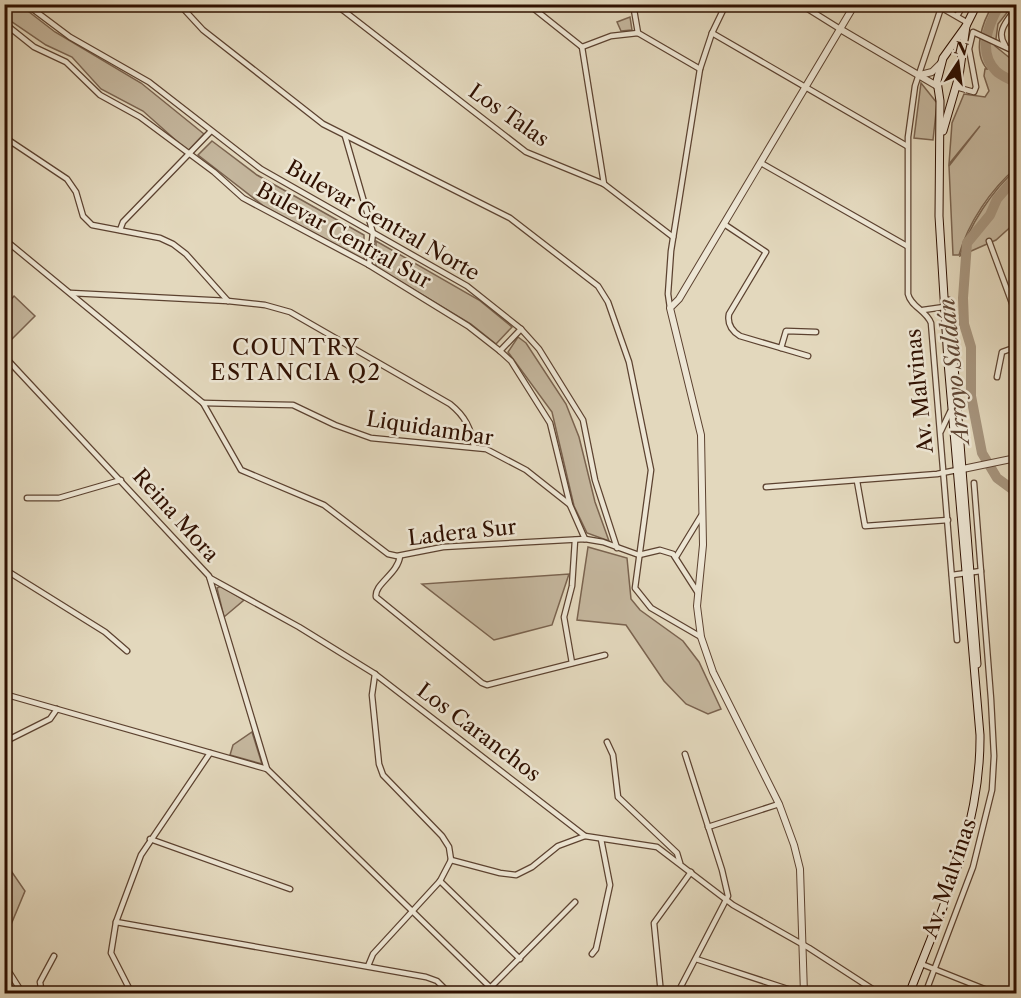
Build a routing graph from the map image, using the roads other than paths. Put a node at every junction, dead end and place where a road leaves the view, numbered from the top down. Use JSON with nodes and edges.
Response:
{"nodes":[{"id":1,"x":26,"y":4,"type":"edge"},
{"id":2,"x":179,"y":4,"type":"edge"},
{"id":3,"x":335,"y":4,"type":"edge"},
{"id":4,"x":528,"y":4,"type":"edge"},
{"id":5,"x":633,"y":4,"type":"edge"},
{"id":6,"x":726,"y":4,"type":"edge"},
{"id":7,"x":800,"y":4,"type":"edge"},
{"id":8,"x":855,"y":4,"type":"edge"},
{"id":9,"x":935,"y":4,"type":"edge"},
{"id":10,"x":964,"y":4,"type":"edge"},
{"id":11,"x":977,"y":4,"type":"edge"},
{"id":12,"x":941,"y":8,"type":"junction"},
{"id":13,"x":1017,"y":8,"type":"edge"},
{"id":14,"x":957,"y":16,"type":"junction"},
{"id":15,"x":4,"y":23,"type":"edge"},
{"id":16,"x":967,"y":25,"type":"junction"},
{"id":17,"x":840,"y":29,"type":"junction"},
{"id":18,"x":638,"y":33,"type":"junction"},
{"id":19,"x":712,"y":33,"type":"junction"},
{"id":20,"x":582,"y":47,"type":"junction"},
{"id":21,"x":1006,"y":48,"type":"junction"},
{"id":22,"x":1017,"y":52,"type":"edge"},
{"id":23,"x":942,"y":60,"type":"junction"},
{"id":24,"x":961,"y":61,"type":"junction"},
{"id":25,"x":700,"y":69,"type":"junction"},
{"id":26,"x":918,"y":74,"type":"junction"},
{"id":27,"x":937,"y":86,"type":"junction"},
{"id":28,"x":806,"y":87,"type":"junction"},
{"id":29,"x":955,"y":89,"type":"junction"},
{"id":30,"x":211,"y":131,"type":"junction"},
{"id":31,"x":345,"y":136,"type":"junction"},
{"id":32,"x":4,"y":137,"type":"edge"},
{"id":33,"x":940,"y":144,"type":"junction"},
{"id":34,"x":907,"y":146,"type":"junction"},
{"id":35,"x":189,"y":155,"type":"junction"},
{"id":36,"x":761,"y":162,"type":"junction"},
{"id":37,"x":604,"y":184,"type":"junction"},
{"id":38,"x":940,"y":207,"type":"junction"},
{"id":39,"x":724,"y":224,"type":"junction"},
{"id":40,"x":120,"y":230,"type":"junction"},
{"id":41,"x":373,"y":233,"type":"junction"},
{"id":42,"x":673,"y":237,"type":"junction"},
{"id":43,"x":4,"y":238,"type":"edge"},
{"id":44,"x":989,"y":241,"type":"dead end"},
{"id":45,"x":907,"y":246,"type":"junction"},
{"id":46,"x":369,"y":265,"type":"junction"},
{"id":47,"x":71,"y":293,"type":"junction"},
{"id":48,"x":228,"y":301,"type":"junction"},
{"id":49,"x":945,"y":306,"type":"junction"},
{"id":50,"x":670,"y":308,"type":"junction"},
{"id":51,"x":923,"y":310,"type":"junction"},
{"id":52,"x":1017,"y":314,"type":"edge"},
{"id":53,"x":521,"y":329,"type":"junction"},
{"id":54,"x":816,"y":332,"type":"dead end"},
{"id":55,"x":1017,"y":347,"type":"edge"},
{"id":56,"x":781,"y":348,"type":"junction"},
{"id":57,"x":500,"y":351,"type":"junction"},
{"id":58,"x":4,"y":356,"type":"edge"},
{"id":59,"x":808,"y":356,"type":"dead end"},
{"id":60,"x":948,"y":362,"type":"junction"},
{"id":61,"x":998,"y":377,"type":"dead end"},
{"id":62,"x":203,"y":403,"type":"junction"},
{"id":63,"x":941,"y":432,"type":"junction"},
{"id":64,"x":474,"y":447,"type":"junction"},
{"id":65,"x":1017,"y":458,"type":"edge"},
{"id":66,"x":960,"y":469,"type":"junction"},
{"id":67,"x":944,"y":473,"type":"junction"},
{"id":68,"x":122,"y":480,"type":"junction"},
{"id":69,"x":857,"y":481,"type":"junction"},
{"id":70,"x":974,"y":483,"type":"dead end"},
{"id":71,"x":766,"y":487,"type":"dead end"},
{"id":72,"x":27,"y":498,"type":"dead end"},
{"id":73,"x":570,"y":505,"type":"junction"},
{"id":74,"x":702,"y":514,"type":"junction"},
{"id":75,"x":948,"y":520,"type":"junction"},
{"id":76,"x":977,"y":521,"type":"junction"},
{"id":77,"x":966,"y":522,"type":"junction"},
{"id":78,"x":585,"y":539,"type":"junction"},
{"id":79,"x":575,"y":540,"type":"junction"},
{"id":80,"x":617,"y":548,"type":"junction"},
{"id":81,"x":639,"y":555,"type":"junction"},
{"id":82,"x":400,"y":556,"type":"junction"},
{"id":83,"x":676,"y":557,"type":"junction"},
{"id":84,"x":4,"y":569,"type":"edge"},
{"id":85,"x":981,"y":571,"type":"junction"},
{"id":86,"x":968,"y":573,"type":"junction"},
{"id":87,"x":952,"y":575,"type":"junction"},
{"id":88,"x":210,"y":578,"type":"junction"},
{"id":89,"x":698,"y":592,"type":"junction"},
{"id":90,"x":701,"y":637,"type":"junction"},
{"id":91,"x":957,"y":640,"type":"dead end"},
{"id":92,"x":127,"y":651,"type":"dead end"},
{"id":93,"x":605,"y":655,"type":"dead end"},
{"id":94,"x":572,"y":663,"type":"junction"},
{"id":95,"x":375,"y":674,"type":"junction"},
{"id":96,"x":4,"y":694,"type":"edge"},
{"id":97,"x":57,"y":709,"type":"junction"},
{"id":98,"x":4,"y":742,"type":"edge"},
{"id":99,"x":607,"y":742,"type":"dead end"},
{"id":100,"x":210,"y":753,"type":"junction"},
{"id":101,"x":684,"y":754,"type":"dead end"},
{"id":102,"x":267,"y":769,"type":"junction"},
{"id":103,"x":779,"y":804,"type":"junction"},
{"id":104,"x":708,"y":827,"type":"junction"},
{"id":105,"x":585,"y":836,"type":"junction"},
{"id":106,"x":150,"y":839,"type":"junction"},
{"id":107,"x":601,"y":839,"type":"junction"},
{"id":108,"x":452,"y":860,"type":"junction"},
{"id":109,"x":680,"y":863,"type":"junction"},
{"id":110,"x":691,"y":872,"type":"junction"},
{"id":111,"x":440,"y":880,"type":"junction"},
{"id":112,"x":290,"y":889,"type":"dead end"},
{"id":113,"x":727,"y":901,"type":"junction"},
{"id":114,"x":576,"y":902,"type":"dead end"},
{"id":115,"x":412,"y":910,"type":"junction"},
{"id":116,"x":117,"y":922,"type":"junction"},
{"id":117,"x":804,"y":946,"type":"junction"},
{"id":118,"x":592,"y":954,"type":"dead end"},
{"id":119,"x":54,"y":956,"type":"dead end"},
{"id":120,"x":520,"y":959,"type":"junction"},
{"id":121,"x":696,"y":959,"type":"junction"},
{"id":122,"x":4,"y":964,"type":"edge"},
{"id":123,"x":924,"y":965,"type":"junction"},
{"id":124,"x":368,"y":966,"type":"junction"},
{"id":125,"x":934,"y":969,"type":"junction"},
{"id":126,"x":491,"y":987,"type":"junction"},
{"id":127,"x":680,"y":992,"type":"edge"},
{"id":128,"x":23,"y":993,"type":"edge"},
{"id":129,"x":42,"y":993,"type":"edge"},
{"id":130,"x":132,"y":993,"type":"edge"},
{"id":131,"x":450,"y":993,"type":"edge"},
{"id":132,"x":497,"y":993,"type":"edge"},
{"id":133,"x":660,"y":993,"type":"edge"},
{"id":134,"x":804,"y":993,"type":"edge"},
{"id":135,"x":880,"y":993,"type":"edge"},
{"id":136,"x":911,"y":993,"type":"edge"},
{"id":137,"x":925,"y":993,"type":"edge"},
{"id":138,"x":997,"y":993,"type":"edge"}],
"edges":[{"from":1,"to":30,"type":"street","name":"Bulevar Central Norte"},
{"from":2,"to":31,"type":"street"},
{"from":3,"to":37,"type":"street","name":"Los Talas"},
{"from":4,"to":20,"type":"street"},
{"from":5,"to":18,"type":"street"},
{"from":6,"to":19,"type":"street"},
{"from":7,"to":17,"type":"street"},
{"from":8,"to":17,"type":"street"},
{"from":9,"to":12,"type":"street"},
{"from":10,"to":14,"type":"street"},
{"from":11,"to":16,"type":"main road"},
{"from":12,"to":14,"type":"street"},
{"from":12,"to":26,"type":"street","name":"Av. Malvinas"},
{"from":13,"to":21,"type":"street"},
{"from":14,"to":16,"type":"street"},
{"from":15,"to":35,"type":"street","name":"Bulevar Central Sur"},
{"from":16,"to":23,"type":"main road"},
{"from":16,"to":24,"type":"main road"},
{"from":17,"to":26,"type":"street"},
{"from":17,"to":28,"type":"street"},
{"from":18,"to":20,"type":"street"},
{"from":18,"to":25,"type":"street"},
{"from":19,"to":25,"type":"street"},
{"from":19,"to":28,"type":"street"},
{"from":20,"to":37,"type":"street"},
{"from":21,"to":22,"type":"street"},
{"from":21,"to":29,"type":"street"},
{"from":23,"to":24,"type":"main road"},
{"from":23,"to":26,"type":"street"},
{"from":23,"to":27,"type":"main road"},
{"from":24,"to":29,"type":"main road"},
{"from":25,"to":42,"type":"street"},
{"from":26,"to":27,"type":"street"},
{"from":26,"to":34,"type":"street","name":"Av. Malvinas"},
{"from":27,"to":29,"type":"main road"},
{"from":27,"to":33,"type":"main road"},
{"from":28,"to":34,"type":"street"},
{"from":28,"to":36,"type":"street"},
{"from":29,"to":33,"type":"main road"},
{"from":30,"to":35,"type":"street"},
{"from":30,"to":41,"type":"street","name":"Bulevar Central Norte"},
{"from":31,"to":41,"type":"street"},
{"from":31,"to":81,"type":"street"},
{"from":32,"to":40,"type":"street"},
{"from":33,"to":38,"type":"main road"},
{"from":34,"to":45,"type":"street","name":"Av. Malvinas"},
{"from":35,"to":40,"type":"street"},
{"from":35,"to":46,"type":"street","name":"Bulevar Central Sur"},
{"from":36,"to":39,"type":"street"},
{"from":36,"to":45,"type":"street"},
{"from":37,"to":42,"type":"street","name":"Los Talas"},
{"from":38,"to":49,"type":"main road"},
{"from":38,"to":66,"type":"main road"},
{"from":39,"to":50,"type":"street"},
{"from":39,"to":56,"type":"street"},
{"from":40,"to":48,"type":"street"},
{"from":41,"to":46,"type":"street"},
{"from":41,"to":53,"type":"street","name":"Bulevar Central Norte"},
{"from":42,"to":50,"type":"street"},
{"from":43,"to":47,"type":"street","name":"Ladera Sur"},
{"from":44,"to":52,"type":"street"},
{"from":45,"to":51,"type":"street","name":"Av. Malvinas"},
{"from":46,"to":57,"type":"street","name":"Bulevar Central Sur"},
{"from":47,"to":48,"type":"street"},
{"from":47,"to":62,"type":"street","name":"Ladera Sur"},
{"from":48,"to":64,"type":"street"},
{"from":49,"to":51,"type":"street"},
{"from":49,"to":60,"type":"main road"},
{"from":50,"to":74,"type":"street"},
{"from":51,"to":63,"type":"street","name":"Av. Malvinas"},
{"from":53,"to":57,"type":"street"},
{"from":53,"to":80,"type":"street","name":"Bulevar Central Norte"},
{"from":54,"to":56,"type":"street"},
{"from":55,"to":61,"type":"street"},
{"from":56,"to":59,"type":"street"},
{"from":57,"to":73,"type":"street","name":"Bulevar Central Sur"},
{"from":58,"to":68,"type":"street","name":"Reina Mora"},
{"from":60,"to":63,"type":"street"},
{"from":60,"to":66,"type":"main road"},
{"from":62,"to":64,"type":"street","name":"Liquidambar"},
{"from":62,"to":82,"type":"street","name":"Ladera Sur"},
{"from":63,"to":67,"type":"street","name":"Av. Malvinas"},
{"from":64,"to":73,"type":"street","name":"Liquidambar"},
{"from":65,"to":66,"type":"street"},
{"from":66,"to":67,"type":"street"},
{"from":66,"to":77,"type":"main road"},
{"from":66,"to":86,"type":"main road"},
{"from":67,"to":69,"type":"street"},
{"from":67,"to":75,"type":"street","name":"Av. Malvinas"},
{"from":68,"to":72,"type":"street"},
{"from":68,"to":88,"type":"street","name":"Reina Mora"},
{"from":69,"to":71,"type":"street"},
{"from":69,"to":75,"type":"street"},
{"from":70,"to":76,"type":"street","name":"Av. Malvinas"},
{"from":73,"to":78,"type":"street","name":"Bulevar Central Sur"},
{"from":74,"to":83,"type":"street"},
{"from":74,"to":89,"type":"street"},
{"from":75,"to":87,"type":"street","name":"Av. Malvinas"},
{"from":76,"to":77,"type":"street"},
{"from":76,"to":85,"type":"street","name":"Av. Malvinas"},
{"from":77,"to":86,"type":"main road"},
{"from":78,"to":79,"type":"street","name":"Ladera Sur"},
{"from":78,"to":80,"type":"street","name":"Ladera Sur"},
{"from":79,"to":82,"type":"street","name":"Ladera Sur"},
{"from":79,"to":94,"type":"street"},
{"from":80,"to":81,"type":"street","name":"Ladera Sur"},
{"from":81,"to":83,"type":"street","name":"Ladera Sur"},
{"from":81,"to":90,"type":"street"},
{"from":82,"to":94,"type":"street"},
{"from":83,"to":89,"type":"street"},
{"from":84,"to":92,"type":"street"},
{"from":85,"to":86,"type":"street"},
{"from":85,"to":125,"type":"street","name":"Av. Malvinas"},
{"from":86,"to":87,"type":"street"},
{"from":86,"to":123,"type":"main road"},
{"from":86,"to":136,"type":"main road"},
{"from":87,"to":91,"type":"street","name":"Av. Malvinas"},
{"from":88,"to":95,"type":"street","name":"Los Caranchos"},
{"from":88,"to":102,"type":"street","name":"Reina Mora"},
{"from":89,"to":90,"type":"street"},
{"from":90,"to":103,"type":"street"},
{"from":93,"to":94,"type":"street"},
{"from":95,"to":105,"type":"street","name":"Los Caranchos"},
{"from":95,"to":108,"type":"street"},
{"from":96,"to":97,"type":"street"},
{"from":97,"to":98,"type":"street"},
{"from":97,"to":100,"type":"street"},
{"from":99,"to":109,"type":"street"},
{"from":100,"to":102,"type":"street"},
{"from":100,"to":106,"type":"street"},
{"from":101,"to":104,"type":"street"},
{"from":102,"to":115,"type":"street"},
{"from":103,"to":104,"type":"street"},
{"from":103,"to":117,"type":"street"},
{"from":104,"to":113,"type":"street"},
{"from":105,"to":107,"type":"street","name":"Los Caranchos"},
{"from":105,"to":108,"type":"street"},
{"from":106,"to":112,"type":"street"},
{"from":106,"to":116,"type":"street"},
{"from":107,"to":109,"type":"street","name":"Los Caranchos"},
{"from":107,"to":118,"type":"street"},
{"from":108,"to":111,"type":"street"},
{"from":109,"to":110,"type":"street","name":"Los Caranchos"},
{"from":110,"to":113,"type":"street","name":"Los Caranchos"},
{"from":110,"to":133,"type":"street"},
{"from":111,"to":115,"type":"street"},
{"from":111,"to":120,"type":"street"},
{"from":113,"to":117,"type":"street","name":"Los Caranchos"},
{"from":113,"to":121,"type":"street"},
{"from":114,"to":120,"type":"street"},
{"from":115,"to":124,"type":"street"},
{"from":115,"to":126,"type":"street"},
{"from":116,"to":124,"type":"street"},
{"from":116,"to":130,"type":"street"},
{"from":117,"to":134,"type":"street"},
{"from":117,"to":135,"type":"street","name":"Los Caranchos"},
{"from":119,"to":129,"type":"street"},
{"from":120,"to":126,"type":"street"},
{"from":121,"to":127,"type":"street"},
{"from":121,"to":134,"type":"street"},
{"from":122,"to":128,"type":"street"},
{"from":123,"to":125,"type":"street"},
{"from":123,"to":136,"type":"main road"},
{"from":124,"to":131,"type":"street"},
{"from":125,"to":137,"type":"street","name":"Av. Malvinas"},
{"from":125,"to":138,"type":"street"},
{"from":126,"to":132,"type":"street"}]}
